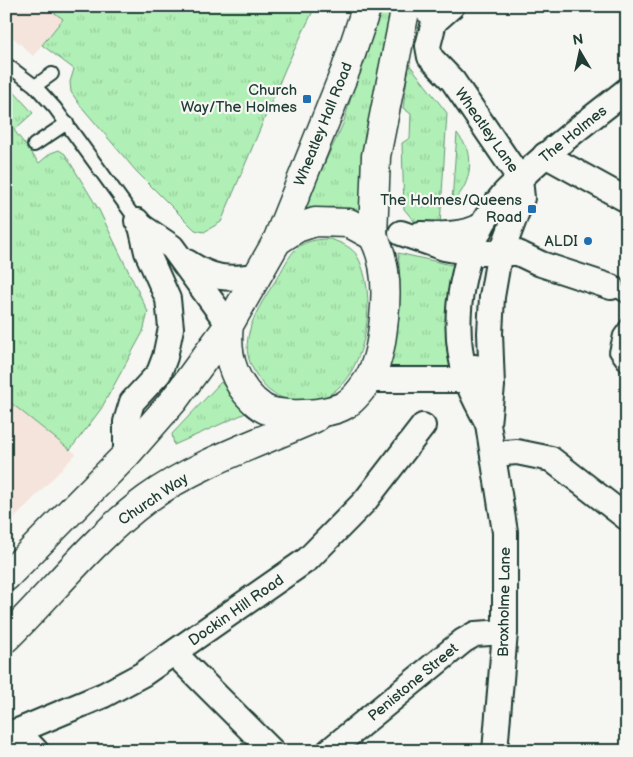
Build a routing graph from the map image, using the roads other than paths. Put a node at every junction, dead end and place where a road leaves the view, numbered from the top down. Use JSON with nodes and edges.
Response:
{"nodes":[{"id":1,"x":367,"y":6,"type":"edge"},
{"id":2,"x":430,"y":10,"type":"edge"},
{"id":3,"x":6,"y":64,"type":"edge"},
{"id":4,"x":52,"y":74,"type":"dead end"},
{"id":5,"x":35,"y":86,"type":"junction"},
{"id":6,"x":627,"y":90,"type":"edge"},
{"id":7,"x":67,"y":123,"type":"junction"},
{"id":8,"x":34,"y":145,"type":"dead end"},
{"id":9,"x":545,"y":155,"type":"junction"},
{"id":10,"x":520,"y":179,"type":"junction"},
{"id":11,"x":626,"y":198,"type":"edge"},
{"id":12,"x":140,"y":224,"type":"junction"},
{"id":13,"x":482,"y":225,"type":"junction"},
{"id":14,"x":401,"y":233,"type":"junction"},
{"id":15,"x":373,"y":236,"type":"junction"},
{"id":16,"x":277,"y":241,"type":"junction"},
{"id":17,"x":469,"y":257,"type":"junction"},
{"id":18,"x":500,"y":257,"type":"junction"},
{"id":19,"x":183,"y":260,"type":"junction"},
{"id":20,"x":256,"y":276,"type":"junction"},
{"id":21,"x":619,"y":292,"type":"edge"},
{"id":22,"x":229,"y":325,"type":"junction"},
{"id":23,"x":627,"y":325,"type":"edge"},
{"id":24,"x":490,"y":333,"type":"junction"},
{"id":25,"x":627,"y":367,"type":"edge"},
{"id":26,"x":368,"y":380,"type":"junction"},
{"id":27,"x":467,"y":380,"type":"junction"},
{"id":28,"x":335,"y":410,"type":"junction"},
{"id":29,"x":488,"y":424,"type":"junction"},
{"id":30,"x":423,"y":426,"type":"dead end"},
{"id":31,"x":126,"y":454,"type":"junction"},
{"id":32,"x":494,"y":454,"type":"junction"},
{"id":33,"x":627,"y":518,"type":"edge"},
{"id":34,"x":6,"y":577,"type":"edge"},
{"id":35,"x":505,"y":632,"type":"junction"},
{"id":36,"x":6,"y":638,"type":"edge"},
{"id":37,"x":174,"y":653,"type":"junction"},
{"id":38,"x":12,"y":734,"type":"edge"},
{"id":39,"x":36,"y":751,"type":"edge"},
{"id":40,"x":272,"y":751,"type":"edge"},
{"id":41,"x":329,"y":751,"type":"edge"},
{"id":42,"x":496,"y":751,"type":"edge"}],
"edges":[{"from":1,"to":16,"type":"highway","name":"Wheatley Hall Road"},
{"from":2,"to":10,"type":"street","name":"Wheatley Lane"},
{"from":2,"to":15,"type":"highway","name":"Wheatley Hall Road"},
{"from":3,"to":5,"type":"lane"},
{"from":4,"to":5,"type":"lane"},
{"from":5,"to":7,"type":"lane"},
{"from":6,"to":9,"type":"street","name":"The Holmes"},
{"from":7,"to":8,"type":"lane"},
{"from":7,"to":12,"type":"lane"},
{"from":9,"to":10,"type":"street","name":"The Holmes"},
{"from":9,"to":11,"type":"street"},
{"from":10,"to":13,"type":"street","name":"The Holmes"},
{"from":10,"to":18,"type":"street","name":"The Holmes"},
{"from":12,"to":19,"type":"street"},
{"from":12,"to":31,"type":"street"},
{"from":13,"to":14,"type":"street"},
{"from":13,"to":17,"type":"street","name":"The Holmes"},
{"from":14,"to":15,"type":"street"},
{"from":14,"to":17,"type":"street"},
{"from":15,"to":16,"type":"highway","name":"Wheatley Hall Road"},
{"from":15,"to":26,"type":"highway","name":"Wheatley Hall Road"},
{"from":16,"to":20,"type":"highway","name":"Wheatley Hall Road"},
{"from":17,"to":18,"type":"street"},
{"from":17,"to":27,"type":"street","name":"The Holmes"},
{"from":18,"to":21,"type":"street"},
{"from":18,"to":24,"type":"street","name":"The Holmes"},
{"from":19,"to":20,"type":"street"},
{"from":19,"to":22,"type":"street"},
{"from":20,"to":22,"type":"highway","name":"Wheatley Hall Road"},
{"from":22,"to":28,"type":"highway","name":"Wheatley Hall Road"},
{"from":22,"to":31,"type":"highway"},
{"from":23,"to":25,"type":"lane"},
{"from":24,"to":27,"type":"street","name":"The Holmes"},
{"from":24,"to":29,"type":"street","name":"The Holmes"},
{"from":26,"to":27,"type":"street"},
{"from":26,"to":28,"type":"highway","name":"Wheatley Hall Road"},
{"from":27,"to":29,"type":"street","name":"The Holmes"},
{"from":28,"to":36,"type":"highway","name":"Church Way"},
{"from":29,"to":32,"type":"street","name":"The Holmes"},
{"from":30,"to":37,"type":"street","name":"Dockin Hill Road"},
{"from":31,"to":34,"type":"highway"},
{"from":32,"to":33,"type":"street"},
{"from":32,"to":35,"type":"street","name":"Broxholme Lane"},
{"from":35,"to":41,"type":"street","name":"Penistone Street"},
{"from":35,"to":42,"type":"street","name":"Broxholme Lane"},
{"from":37,"to":38,"type":"street","name":"Dockin Hill Road"},
{"from":37,"to":40,"type":"street"},
{"from":38,"to":39,"type":"street"}]}
